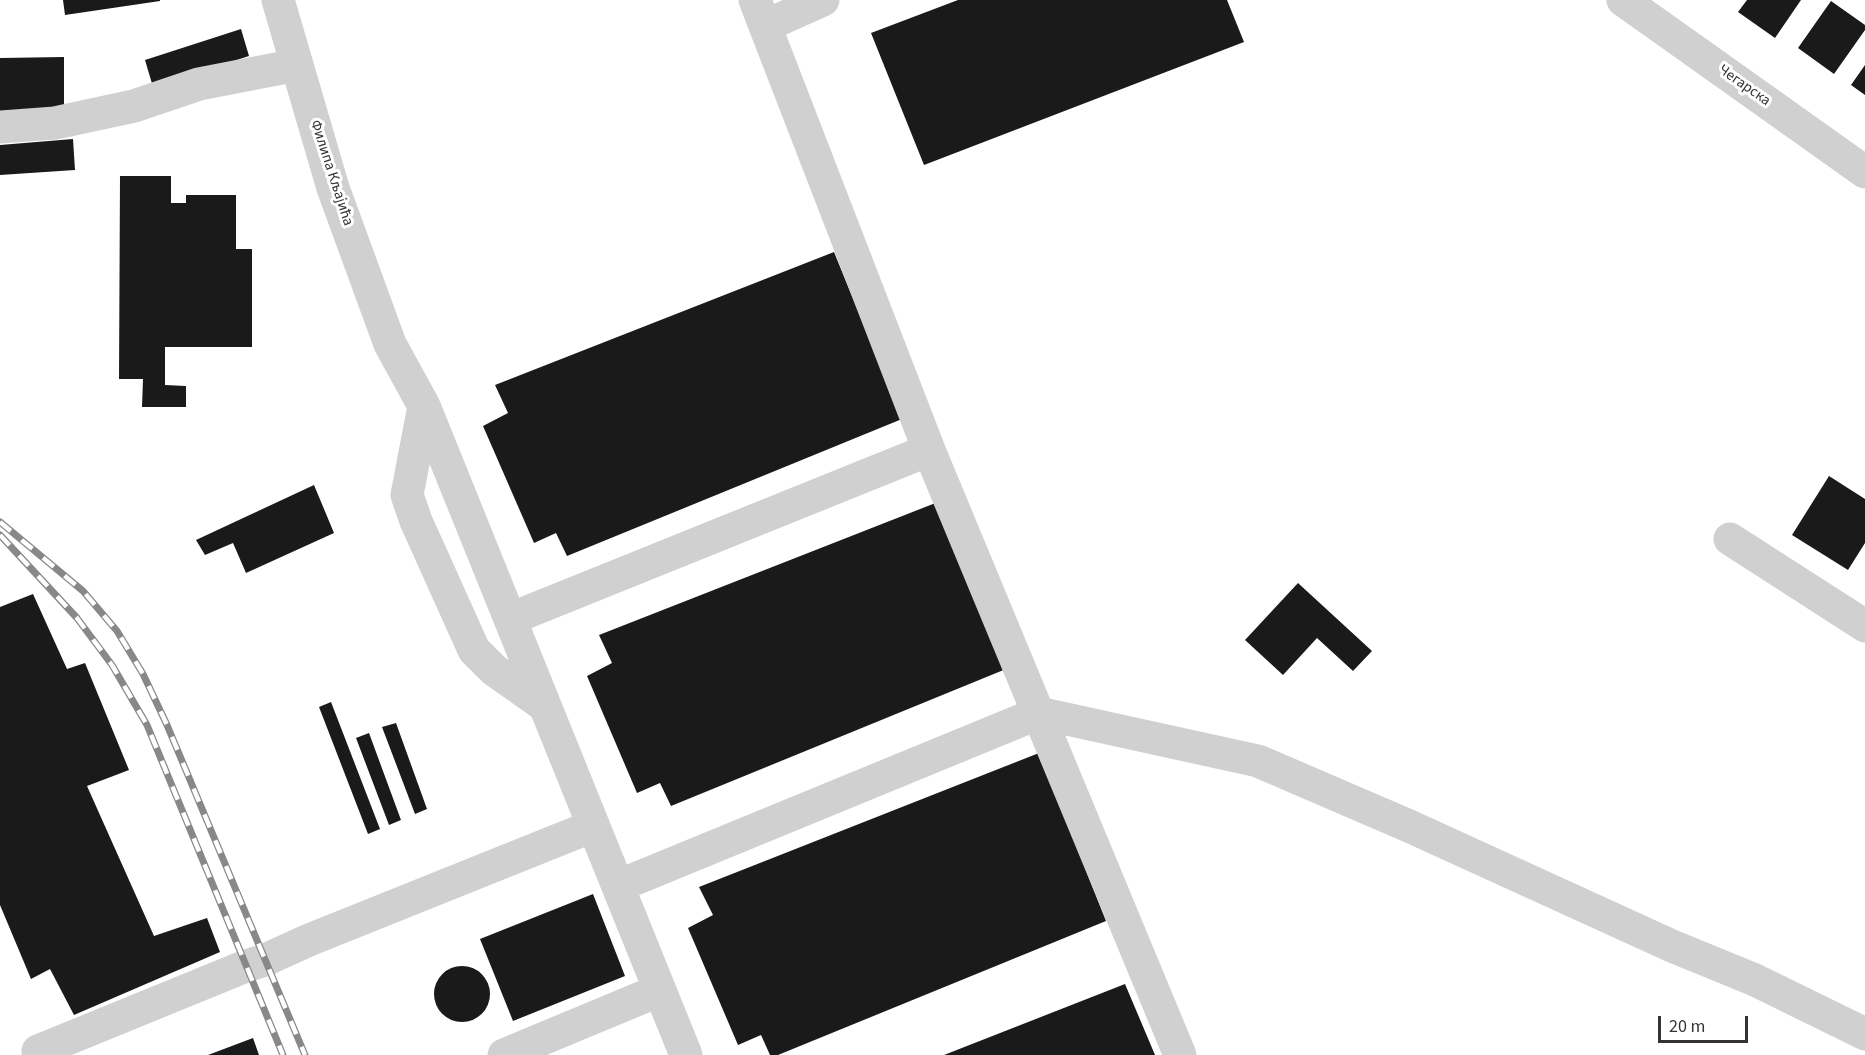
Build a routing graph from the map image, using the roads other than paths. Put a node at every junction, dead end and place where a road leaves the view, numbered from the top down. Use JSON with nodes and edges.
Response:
{"nodes":[{"id":1,"x":278,"y":0,"type":"edge"},
{"id":2,"x":823,"y":0,"type":"edge"},
{"id":3,"x":1623,"y":0,"type":"edge"},
{"id":4,"x":760,"y":13,"type":"edge"},
{"id":5,"x":297,"y":65,"type":"junction"},
{"id":6,"x":0,"y":127,"type":"edge"},
{"id":7,"x":1865,"y":172,"type":"edge"},
{"id":8,"x":424,"y":406,"type":"junction"},
{"id":9,"x":929,"y":450,"type":"junction"},
{"id":10,"x":1730,"y":539,"type":"dead end"},
{"id":11,"x":510,"y":619,"type":"junction"},
{"id":12,"x":1865,"y":626,"type":"edge"},
{"id":13,"x":545,"y":706,"type":"junction"},
{"id":14,"x":1039,"y":713,"type":"junction"},
{"id":15,"x":593,"y":826,"type":"junction"},
{"id":16,"x":618,"y":886,"type":"junction"},
{"id":17,"x":660,"y":990,"type":"junction"},
{"id":18,"x":1865,"y":1034,"type":"edge"},
{"id":19,"x":38,"y":1052,"type":"dead end"},
{"id":20,"x":504,"y":1055,"type":"edge"},
{"id":21,"x":686,"y":1055,"type":"edge"},
{"id":22,"x":1180,"y":1055,"type":"edge"}],
"edges":[{"from":1,"to":5,"type":"street","name":"Филипа Кљајића"},
{"from":2,"to":4,"type":"street"},
{"from":3,"to":7,"type":"street","name":"Чегарска"},
{"from":4,"to":9,"type":"street"},
{"from":5,"to":6,"type":"street"},
{"from":5,"to":8,"type":"street","name":"Филипа Кљајића"},
{"from":8,"to":11,"type":"street","name":"Филипа Кљајића"},
{"from":8,"to":13,"type":"street"},
{"from":9,"to":11,"type":"street"},
{"from":9,"to":14,"type":"street"},
{"from":10,"to":12,"type":"street"},
{"from":11,"to":13,"type":"street","name":"Филипа Кљајића"},
{"from":13,"to":15,"type":"street","name":"Филипа Кљајића"},
{"from":14,"to":16,"type":"street"},
{"from":14,"to":18,"type":"street"},
{"from":14,"to":22,"type":"street"},
{"from":15,"to":16,"type":"street","name":"Филипа Кљајића"},
{"from":15,"to":19,"type":"street"},
{"from":16,"to":17,"type":"street","name":"Филипа Кљајића"},
{"from":17,"to":20,"type":"street"},
{"from":17,"to":21,"type":"street","name":"Филипа Кљајића"}]}
